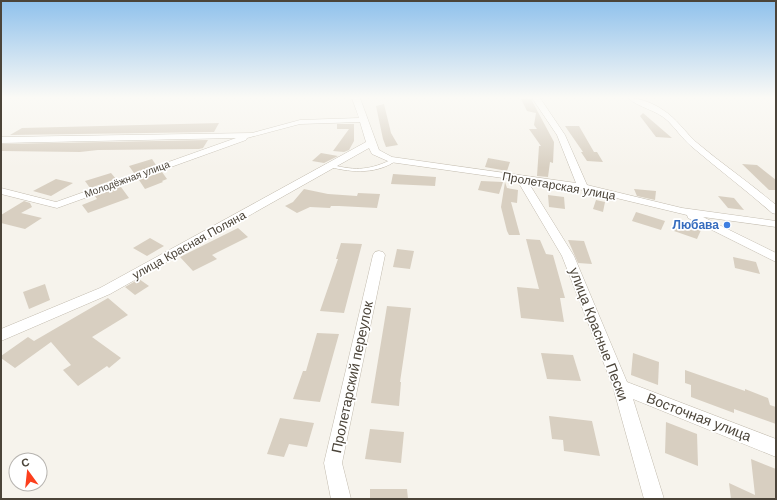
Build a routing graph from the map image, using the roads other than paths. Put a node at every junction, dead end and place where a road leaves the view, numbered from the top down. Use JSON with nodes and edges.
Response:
{"nodes":[{"id":1,"x":321,"y":121,"type":"edge"},
{"id":2,"x":364,"y":121,"type":"edge"},
{"id":3,"x":553,"y":121,"type":"edge"},
{"id":4,"x":673,"y":121,"type":"edge"},
{"id":5,"x":252,"y":135,"type":"junction"},
{"id":6,"x":1,"y":140,"type":"edge"},
{"id":7,"x":370,"y":143,"type":"junction"},
{"id":8,"x":396,"y":160,"type":"junction"},
{"id":9,"x":332,"y":166,"type":"junction"},
{"id":10,"x":521,"y":179,"type":"junction"},
{"id":11,"x":583,"y":187,"type":"junction"},
{"id":12,"x":1,"y":191,"type":"edge"},
{"id":13,"x":682,"y":211,"type":"junction"},
{"id":14,"x":776,"y":211,"type":"edge"},
{"id":15,"x":776,"y":224,"type":"edge"},
{"id":16,"x":379,"y":255,"type":"dead end"},
{"id":17,"x":776,"y":258,"type":"edge"},
{"id":18,"x":1,"y":335,"type":"edge"},
{"id":19,"x":621,"y":387,"type":"junction"},
{"id":20,"x":776,"y":448,"type":"edge"},
{"id":21,"x":341,"y":499,"type":"edge"},
{"id":22,"x":654,"y":499,"type":"edge"}],
"edges":[{"from":1,"to":5,"type":"street","name":"Молодёжная улица"},
{"from":2,"to":7,"type":"street"},
{"from":3,"to":11,"type":"street"},
{"from":4,"to":14,"type":"street"},
{"from":5,"to":6,"type":"street","name":"Молодёжная улица"},
{"from":5,"to":12,"type":"street","name":"Молодёжная улица"},
{"from":7,"to":8,"type":"street","name":"Пролетарская улица"},
{"from":7,"to":9,"type":"street","name":"улица Красная Поляна"},
{"from":8,"to":9,"type":"lane"},
{"from":8,"to":10,"type":"street","name":"Пролетарская улица"},
{"from":9,"to":18,"type":"street","name":"улица Красная Поляна"},
{"from":10,"to":11,"type":"street","name":"Пролетарская улица"},
{"from":10,"to":19,"type":"street","name":"улица Красные Пески"},
{"from":11,"to":13,"type":"street","name":"Пролетарская улица"},
{"from":13,"to":15,"type":"street","name":"Пролетарская улица"},
{"from":13,"to":17,"type":"street"},
{"from":16,"to":21,"type":"street","name":"Пролетарский переулок"},
{"from":19,"to":20,"type":"street","name":"Восточная улица"},
{"from":19,"to":22,"type":"street","name":"улица Красные Пески"}]}
